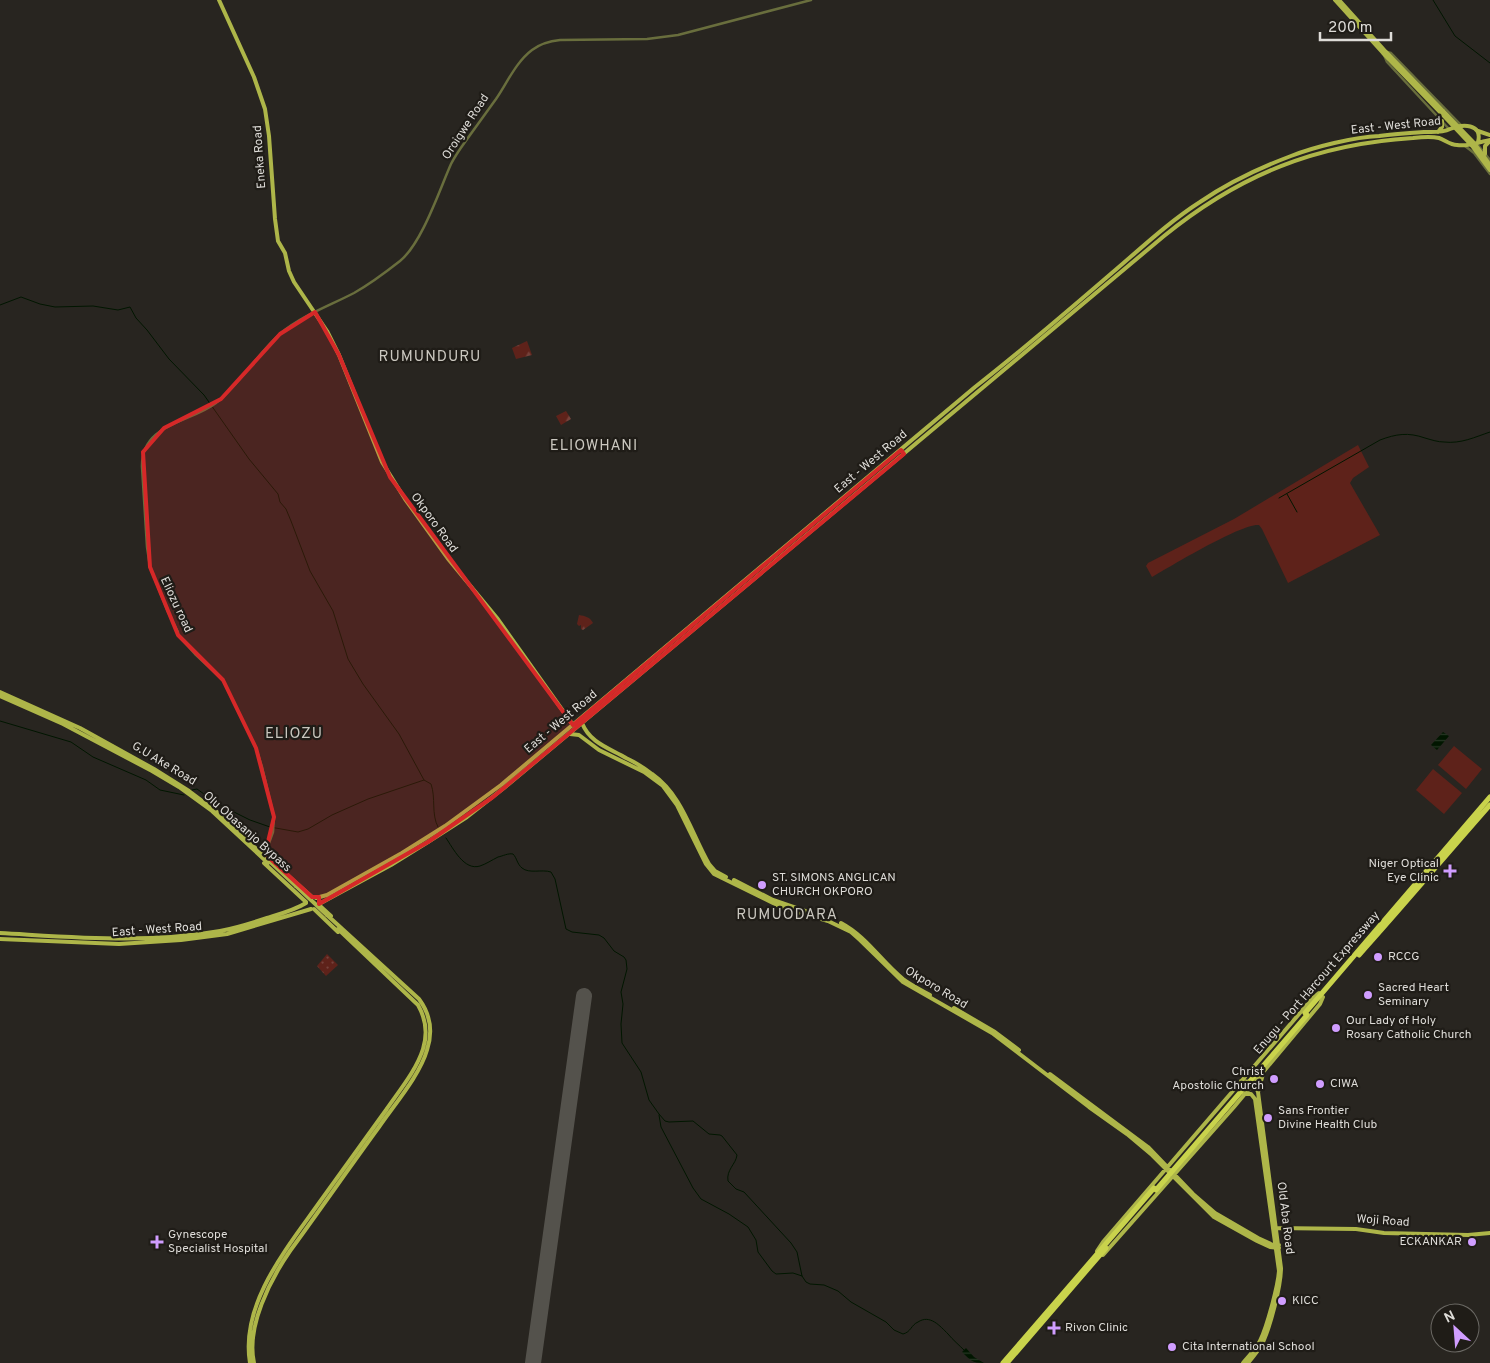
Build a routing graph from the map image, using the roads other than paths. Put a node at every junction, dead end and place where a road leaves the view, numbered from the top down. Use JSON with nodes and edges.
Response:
{"nodes":[{"id":1,"x":219,"y":0,"type":"edge"},
{"id":2,"x":812,"y":0,"type":"edge"},
{"id":3,"x":1335,"y":0,"type":"edge"},
{"id":4,"x":1339,"y":0,"type":"edge"},
{"id":5,"x":1385,"y":53,"type":"junction"},
{"id":6,"x":1442,"y":112,"type":"junction"},
{"id":7,"x":1442,"y":121,"type":"junction"},
{"id":8,"x":1462,"y":126,"type":"junction"},
{"id":9,"x":1476,"y":129,"type":"junction"},
{"id":10,"x":1449,"y":130,"type":"junction"},
{"id":11,"x":1438,"y":132,"type":"junction"},
{"id":12,"x":1490,"y":135,"type":"edge"},
{"id":13,"x":1384,"y":137,"type":"junction"},
{"id":14,"x":1490,"y":141,"type":"edge"},
{"id":15,"x":1477,"y":142,"type":"junction"},
{"id":16,"x":1449,"y":143,"type":"junction"},
{"id":17,"x":1464,"y":146,"type":"junction"},
{"id":18,"x":1485,"y":154,"type":"junction"},
{"id":19,"x":1490,"y":160,"type":"edge"},
{"id":20,"x":1490,"y":165,"type":"edge"},
{"id":21,"x":1490,"y":170,"type":"edge"},
{"id":22,"x":1490,"y":174,"type":"edge"},
{"id":23,"x":315,"y":312,"type":"junction"},
{"id":24,"x":214,"y":404,"type":"joint"},
{"id":25,"x":901,"y":450,"type":"junction"},
{"id":26,"x":904,"y":454,"type":"junction"},
{"id":27,"x":0,"y":692,"type":"edge"},
{"id":28,"x":0,"y":696,"type":"edge"},
{"id":29,"x":582,"y":723,"type":"junction"},
{"id":30,"x":573,"y":725,"type":"junction"},
{"id":31,"x":570,"y":734,"type":"junction"},
{"id":32,"x":588,"y":734,"type":"junction"},
{"id":33,"x":583,"y":738,"type":"junction"},
{"id":34,"x":1490,"y":798,"type":"edge"},
{"id":35,"x":1490,"y":805,"type":"edge"},
{"id":36,"x":233,"y":828,"type":"junction"},
{"id":37,"x":265,"y":854,"type":"junction"},
{"id":38,"x":314,"y":898,"type":"junction"},
{"id":39,"x":326,"y":900,"type":"junction"},
{"id":40,"x":306,"y":903,"type":"junction"},
{"id":41,"x":319,"y":904,"type":"junction"},
{"id":42,"x":312,"y":909,"type":"junction"},
{"id":43,"x":326,"y":914,"type":"junction"},
{"id":44,"x":0,"y":933,"type":"edge"},
{"id":45,"x":0,"y":939,"type":"edge"},
{"id":46,"x":874,"y":952,"type":"junction"},
{"id":47,"x":380,"y":966,"type":"junction"},
{"id":48,"x":1329,"y":985,"type":"junction"},
{"id":49,"x":1323,"y":997,"type":"junction"},
{"id":50,"x":1306,"y":1014,"type":"junction"},
{"id":51,"x":1263,"y":1072,"type":"junction"},
{"id":52,"x":1241,"y":1081,"type":"junction"},
{"id":53,"x":1253,"y":1084,"type":"junction"},
{"id":54,"x":1258,"y":1092,"type":"junction"},
{"id":55,"x":1244,"y":1094,"type":"junction"},
{"id":56,"x":1223,"y":1102,"type":"junction"},
{"id":57,"x":1236,"y":1104,"type":"junction"},
{"id":58,"x":1178,"y":1154,"type":"junction"},
{"id":59,"x":1160,"y":1159,"type":"junction"},
{"id":60,"x":1183,"y":1165,"type":"junction"},
{"id":61,"x":1167,"y":1168,"type":"junction"},
{"id":62,"x":1173,"y":1175,"type":"junction"},
{"id":63,"x":1182,"y":1184,"type":"junction"},
{"id":64,"x":1164,"y":1186,"type":"junction"},
{"id":65,"x":1275,"y":1228,"type":"junction"},
{"id":66,"x":1490,"y":1233,"type":"edge"},
{"id":67,"x":1277,"y":1247,"type":"junction"},
{"id":68,"x":1092,"y":1262,"type":"junction"},
{"id":69,"x":250,"y":1363,"type":"edge"},
{"id":70,"x":254,"y":1363,"type":"edge"},
{"id":71,"x":1003,"y":1363,"type":"edge"},
{"id":72,"x":1007,"y":1363,"type":"edge"},
{"id":73,"x":1243,"y":1363,"type":"edge"},
{"id":74,"x":1248,"y":1363,"type":"edge"}],
"edges":[{"from":1,"to":23,"type":"main road","name":"Eneka Road"},
{"from":2,"to":23,"type":"street","name":"Oroigwe Road"},
{"from":3,"to":5,"type":"main road"},
{"from":4,"to":5,"type":"main road"},
{"from":5,"to":6,"type":"main road"},
{"from":5,"to":7,"type":"street"},
{"from":5,"to":8,"type":"street"},
{"from":6,"to":20,"type":"main road","bridge":true},
{"from":6,"to":21,"type":"main road","bridge":true},
{"from":7,"to":10,"type":"street"},
{"from":7,"to":11,"type":"main road"},
{"from":8,"to":9,"type":"main road","name":"East - West Road"},
{"from":8,"to":10,"type":"main road","name":"East - West Road"},
{"from":9,"to":12,"type":"main road","name":"East - West Road"},
{"from":9,"to":15,"type":"main road"},
{"from":10,"to":11,"type":"main road","name":"East - West Road"},
{"from":10,"to":16,"type":"main road"},
{"from":11,"to":13,"type":"main road","name":"East - West Road"},
{"from":13,"to":16,"type":"main road","name":"East - West Road"},
{"from":13,"to":25,"type":"main road","name":"East - West Road"},
{"from":13,"to":26,"type":"main road","name":"East - West Road"},
{"from":14,"to":15,"type":"main road"},
{"from":14,"to":18,"type":"main road"},
{"from":15,"to":17,"type":"main road"},
{"from":15,"to":18,"type":"street"},
{"from":16,"to":17,"type":"main road"},
{"from":17,"to":22,"type":"street"},
{"from":18,"to":19,"type":"street"},
{"from":23,"to":24,"type":"street","name":"Oroigwe Road"},
{"from":23,"to":30,"type":"main road","name":"Okporo Road"},
{"from":24,"to":37,"type":"street","name":"Eliozu road"},
{"from":25,"to":26,"type":"main road"},
{"from":25,"to":30,"type":"main road","name":"East - West Road"},
{"from":26,"to":29,"type":"main road","name":"East - West Road"},
{"from":27,"to":36,"type":"main road","name":"G.U Ake Road"},
{"from":28,"to":36,"type":"main road","name":"Olu Obasanjo Bypass"},
{"from":29,"to":31,"type":"main road","name":"East - West Road"},
{"from":29,"to":32,"type":"main road","name":"Okporo Road"},
{"from":30,"to":38,"type":"main road","name":"East - West Road"},
{"from":31,"to":33,"type":"main road","name":"Okporo Road"},
{"from":31,"to":39,"type":"main road","name":"East - West Road"},
{"from":32,"to":33,"type":"main road"},
{"from":32,"to":46,"type":"main road","name":"Okporo Road"},
{"from":33,"to":46,"type":"main road","name":"Okporo Road"},
{"from":34,"to":48,"type":"highway","name":"Enugu - Port Harcourt Expressway"},
{"from":35,"to":49,"type":"highway","name":"Enugu - Port Harcourt Expressway"},
{"from":36,"to":37,"type":"main road"},
{"from":36,"to":40,"type":"main road"},
{"from":36,"to":43,"type":"main road","name":"Olu Obasanjo Bypass","bridge":true},
{"from":37,"to":38,"type":"main road"},
{"from":38,"to":40,"type":"main road"},
{"from":38,"to":41,"type":"main road"},
{"from":39,"to":41,"type":"main road","name":"East - West Road"},
{"from":39,"to":43,"type":"main road"},
{"from":40,"to":42,"type":"main road"},
{"from":40,"to":44,"type":"main road","name":"East - West Road"},
{"from":41,"to":42,"type":"main road"},
{"from":41,"to":43,"type":"main road"},
{"from":42,"to":45,"type":"main road","name":"East - West Road"},
{"from":42,"to":47,"type":"main road"},
{"from":43,"to":47,"type":"main road"},
{"from":46,"to":59,"type":"main road","name":"Okporo Road"},
{"from":46,"to":61,"type":"main road","name":"Okporo Road"},
{"from":47,"to":69,"type":"main road"},
{"from":47,"to":70,"type":"main road"},
{"from":48,"to":50,"type":"highway","name":"Enugu - Port Harcourt Expressway"},
{"from":48,"to":52,"type":"main road"},
{"from":49,"to":50,"type":"highway","name":"Enugu - Port Harcourt Expressway"},
{"from":49,"to":51,"type":"main road"},
{"from":50,"to":68,"type":"highway","name":"Enugu - Port Harcourt Expressway","bridge":true},
{"from":51,"to":53,"type":"main road"},
{"from":51,"to":54,"type":"main road"},
{"from":52,"to":53,"type":"main road"},
{"from":52,"to":56,"type":"main road"},
{"from":53,"to":54,"type":"main road","name":"Old Aba Road"},
{"from":53,"to":55,"type":"main road"},
{"from":54,"to":65,"type":"main road","name":"Old Aba Road"},
{"from":55,"to":57,"type":"main road"},
{"from":55,"to":65,"type":"main road","name":"Old Aba Road"},
{"from":56,"to":57,"type":"main road"},
{"from":56,"to":58,"type":"main road"},
{"from":57,"to":60,"type":"main road"},
{"from":58,"to":59,"type":"main road"},
{"from":58,"to":61,"type":"main road"},
{"from":59,"to":61,"type":"main road","name":"Okporo Road"},
{"from":60,"to":62,"type":"main road"},
{"from":60,"to":63,"type":"main road"},
{"from":61,"to":62,"type":"main road","name":"Okporo Road"},
{"from":61,"to":68,"type":"main road"},
{"from":62,"to":63,"type":"main road","name":"Okporo Road"},
{"from":62,"to":64,"type":"main road"},
{"from":63,"to":64,"type":"main road"},
{"from":63,"to":67,"type":"main road","name":"Okporo Road"},
{"from":64,"to":68,"type":"main road"},
{"from":65,"to":66,"type":"main road","name":"Woji Road"},
{"from":65,"to":67,"type":"main road","name":"Old Aba Road"},
{"from":67,"to":73,"type":"main road","name":"Old Aba Road"},
{"from":67,"to":74,"type":"main road","name":"Old Aba Road"},
{"from":68,"to":71,"type":"highway","name":"Enugu - Port Harcourt Expressway"},
{"from":68,"to":72,"type":"highway","name":"Enugu - Port Harcourt Expressway"}]}
